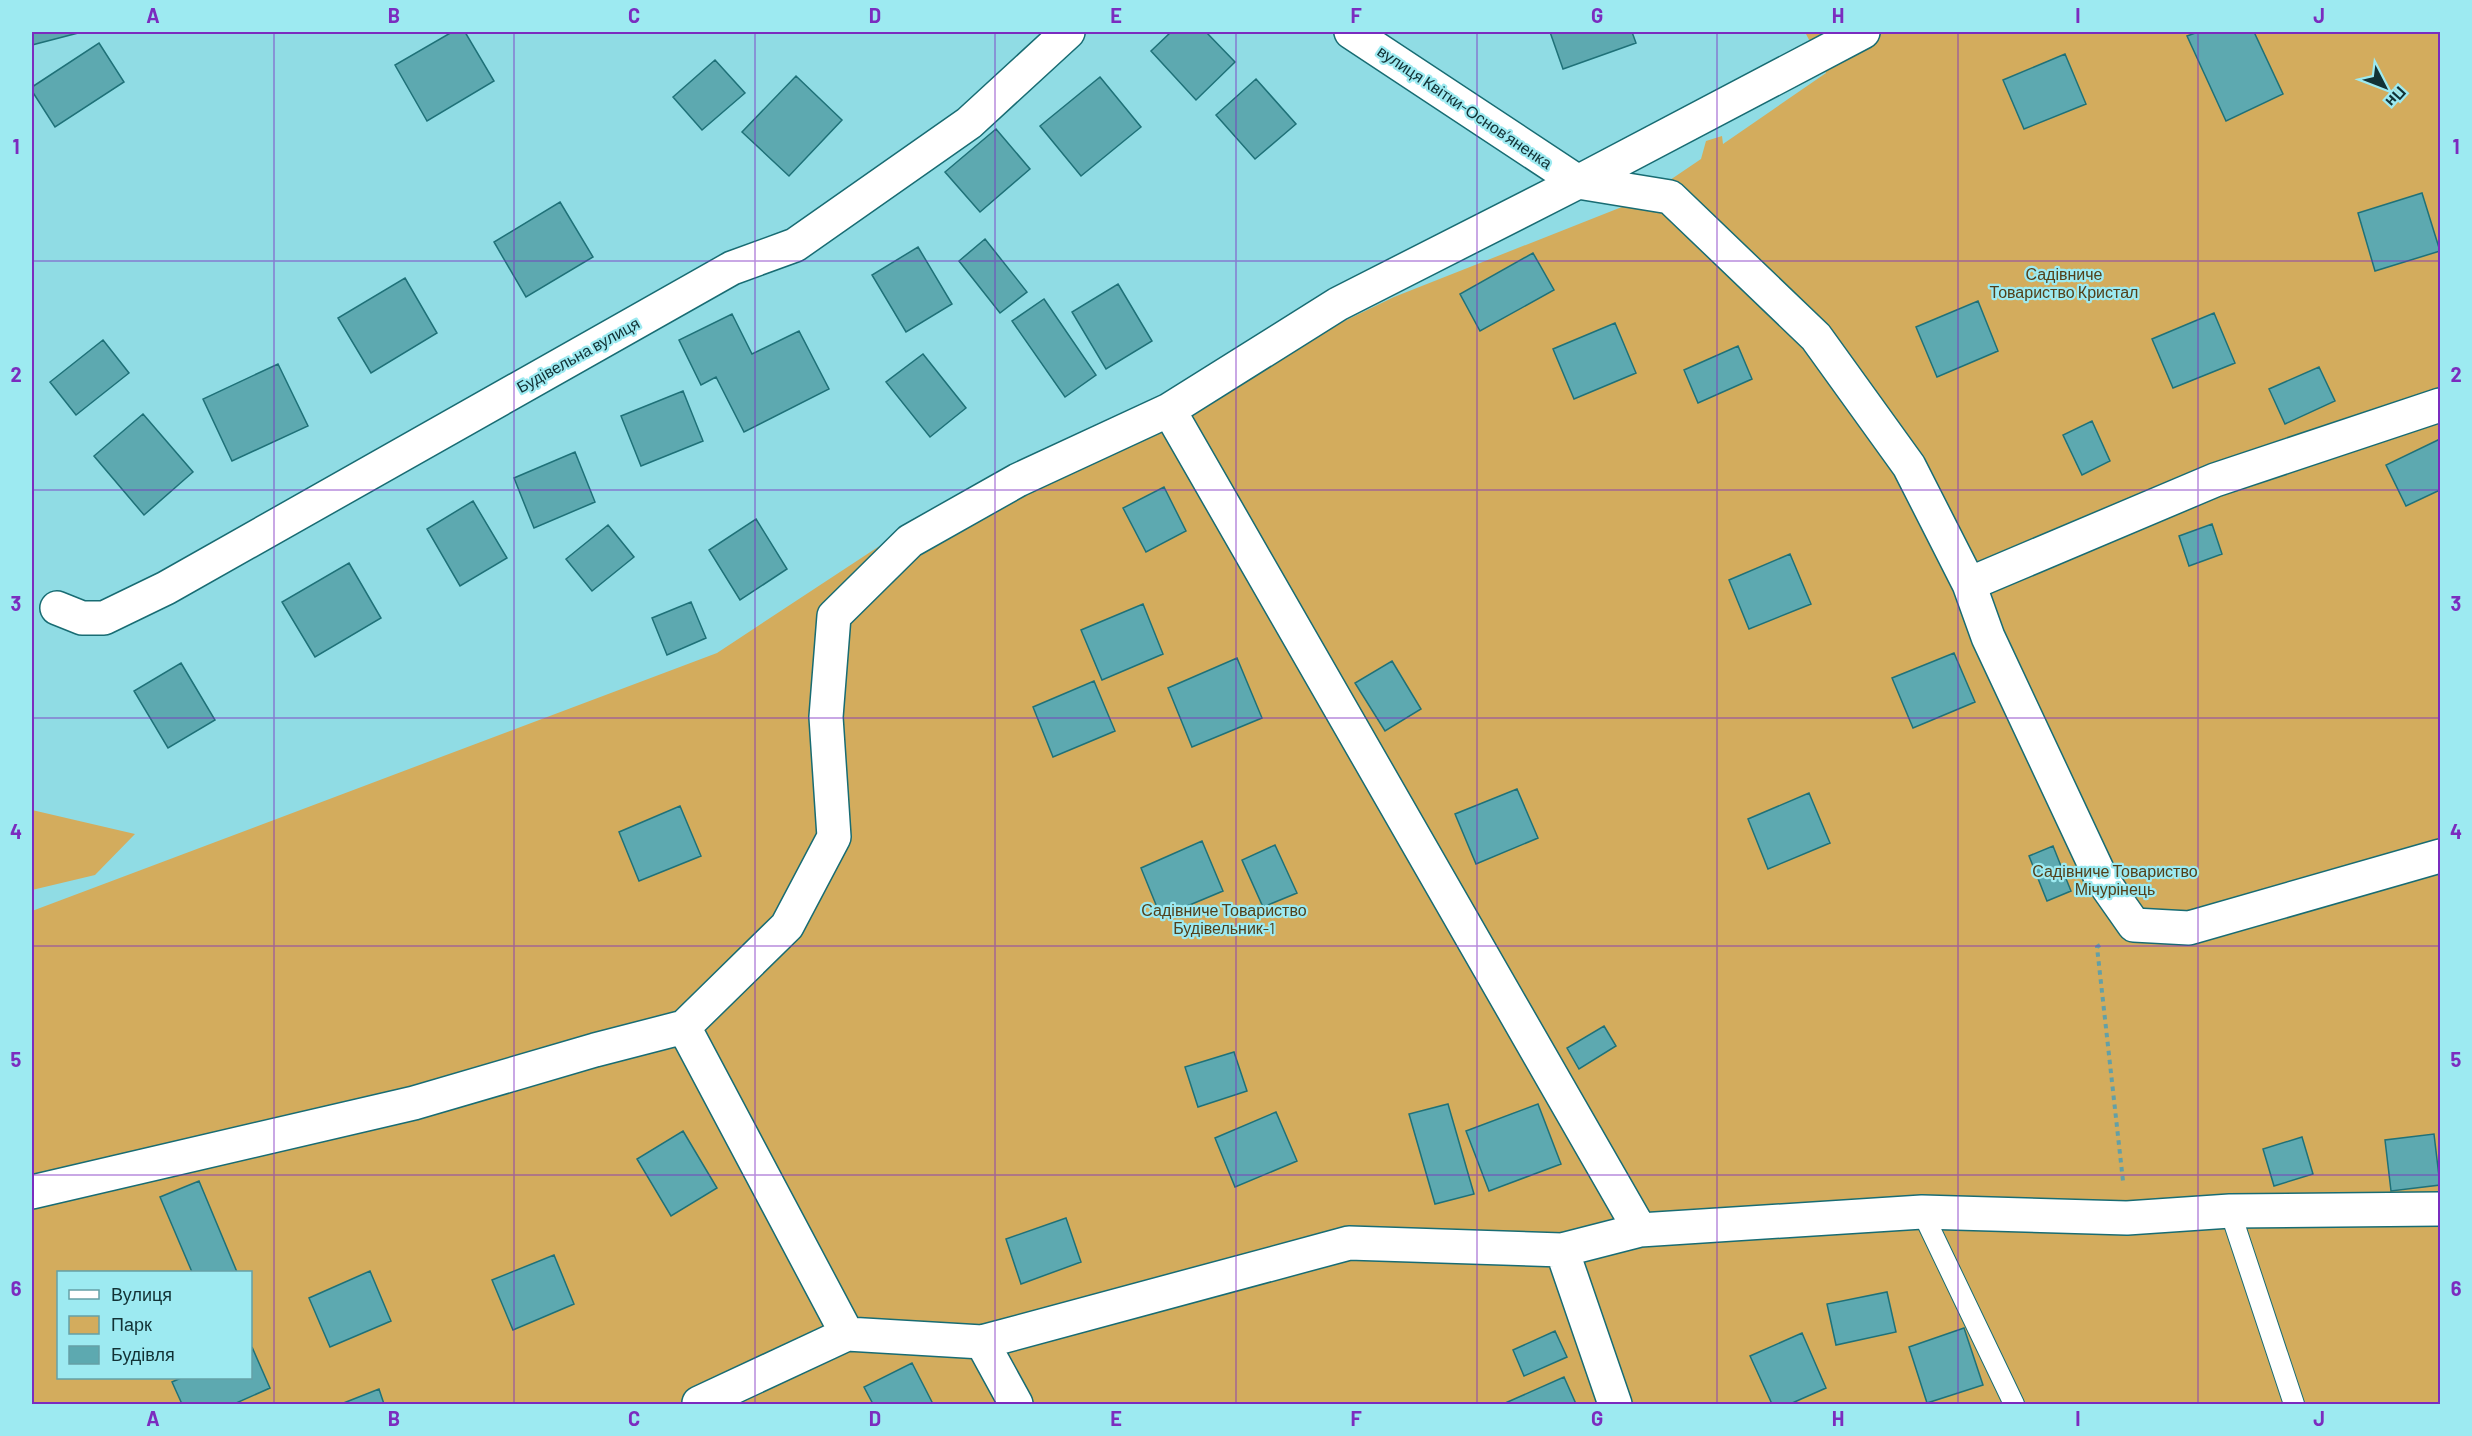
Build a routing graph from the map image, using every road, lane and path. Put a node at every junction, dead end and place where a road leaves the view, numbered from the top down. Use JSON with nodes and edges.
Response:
{"nodes":[{"id":1,"x":1068,"y":32,"type":"edge"},
{"id":2,"x":1352,"y":32,"type":"edge"},
{"id":3,"x":1863,"y":32,"type":"edge"},
{"id":4,"x":1578,"y":182,"type":"junction"},
{"id":5,"x":2440,"y":405,"type":"edge"},
{"id":6,"x":1169,"y":410,"type":"junction"},
{"id":7,"x":1969,"y":584,"type":"junction"},
{"id":8,"x":57,"y":608,"type":"dead end"},
{"id":9,"x":2440,"y":856,"type":"edge"},
{"id":10,"x":2134,"y":925,"type":"junction"},
{"id":11,"x":684,"y":1027,"type":"junction"},
{"id":12,"x":32,"y":1192,"type":"edge"},
{"id":13,"x":2440,"y":1209,"type":"edge"},
{"id":14,"x":2230,"y":1211,"type":"junction"},
{"id":15,"x":1922,"y":1212,"type":"junction"},
{"id":16,"x":2127,"y":1218,"type":"junction"},
{"id":17,"x":1640,"y":1230,"type":"junction"},
{"id":18,"x":1562,"y":1250,"type":"junction"},
{"id":19,"x":847,"y":1334,"type":"junction"},
{"id":20,"x":982,"y":1342,"type":"junction"},
{"id":21,"x":699,"y":1403,"type":"dead end"},
{"id":22,"x":1016,"y":1404,"type":"edge"},
{"id":23,"x":1615,"y":1404,"type":"edge"},
{"id":24,"x":2014,"y":1404,"type":"edge"},
{"id":25,"x":2294,"y":1404,"type":"edge"}],
"edges":[{"from":1,"to":8,"type":"street","name":"Будівельна вулиця"},
{"from":2,"to":4,"type":"street","name":"вулиця Квітки-Основʼяненка"},
{"from":3,"to":4,"type":"street"},
{"from":4,"to":6,"type":"street"},
{"from":4,"to":7,"type":"street"},
{"from":5,"to":7,"type":"street"},
{"from":6,"to":11,"type":"street"},
{"from":6,"to":17,"type":"street"},
{"from":7,"to":10,"type":"street"},
{"from":9,"to":10,"type":"street"},
{"from":10,"to":16,"type":"path"},
{"from":11,"to":12,"type":"street"},
{"from":11,"to":19,"type":"street"},
{"from":13,"to":14,"type":"street"},
{"from":14,"to":16,"type":"street"},
{"from":14,"to":25,"type":"lane"},
{"from":15,"to":16,"type":"street"},
{"from":15,"to":17,"type":"street"},
{"from":15,"to":24,"type":"lane"},
{"from":17,"to":18,"type":"street"},
{"from":18,"to":20,"type":"street"},
{"from":18,"to":23,"type":"street"},
{"from":19,"to":20,"type":"street"},
{"from":19,"to":21,"type":"street"},
{"from":20,"to":22,"type":"street"}]}
